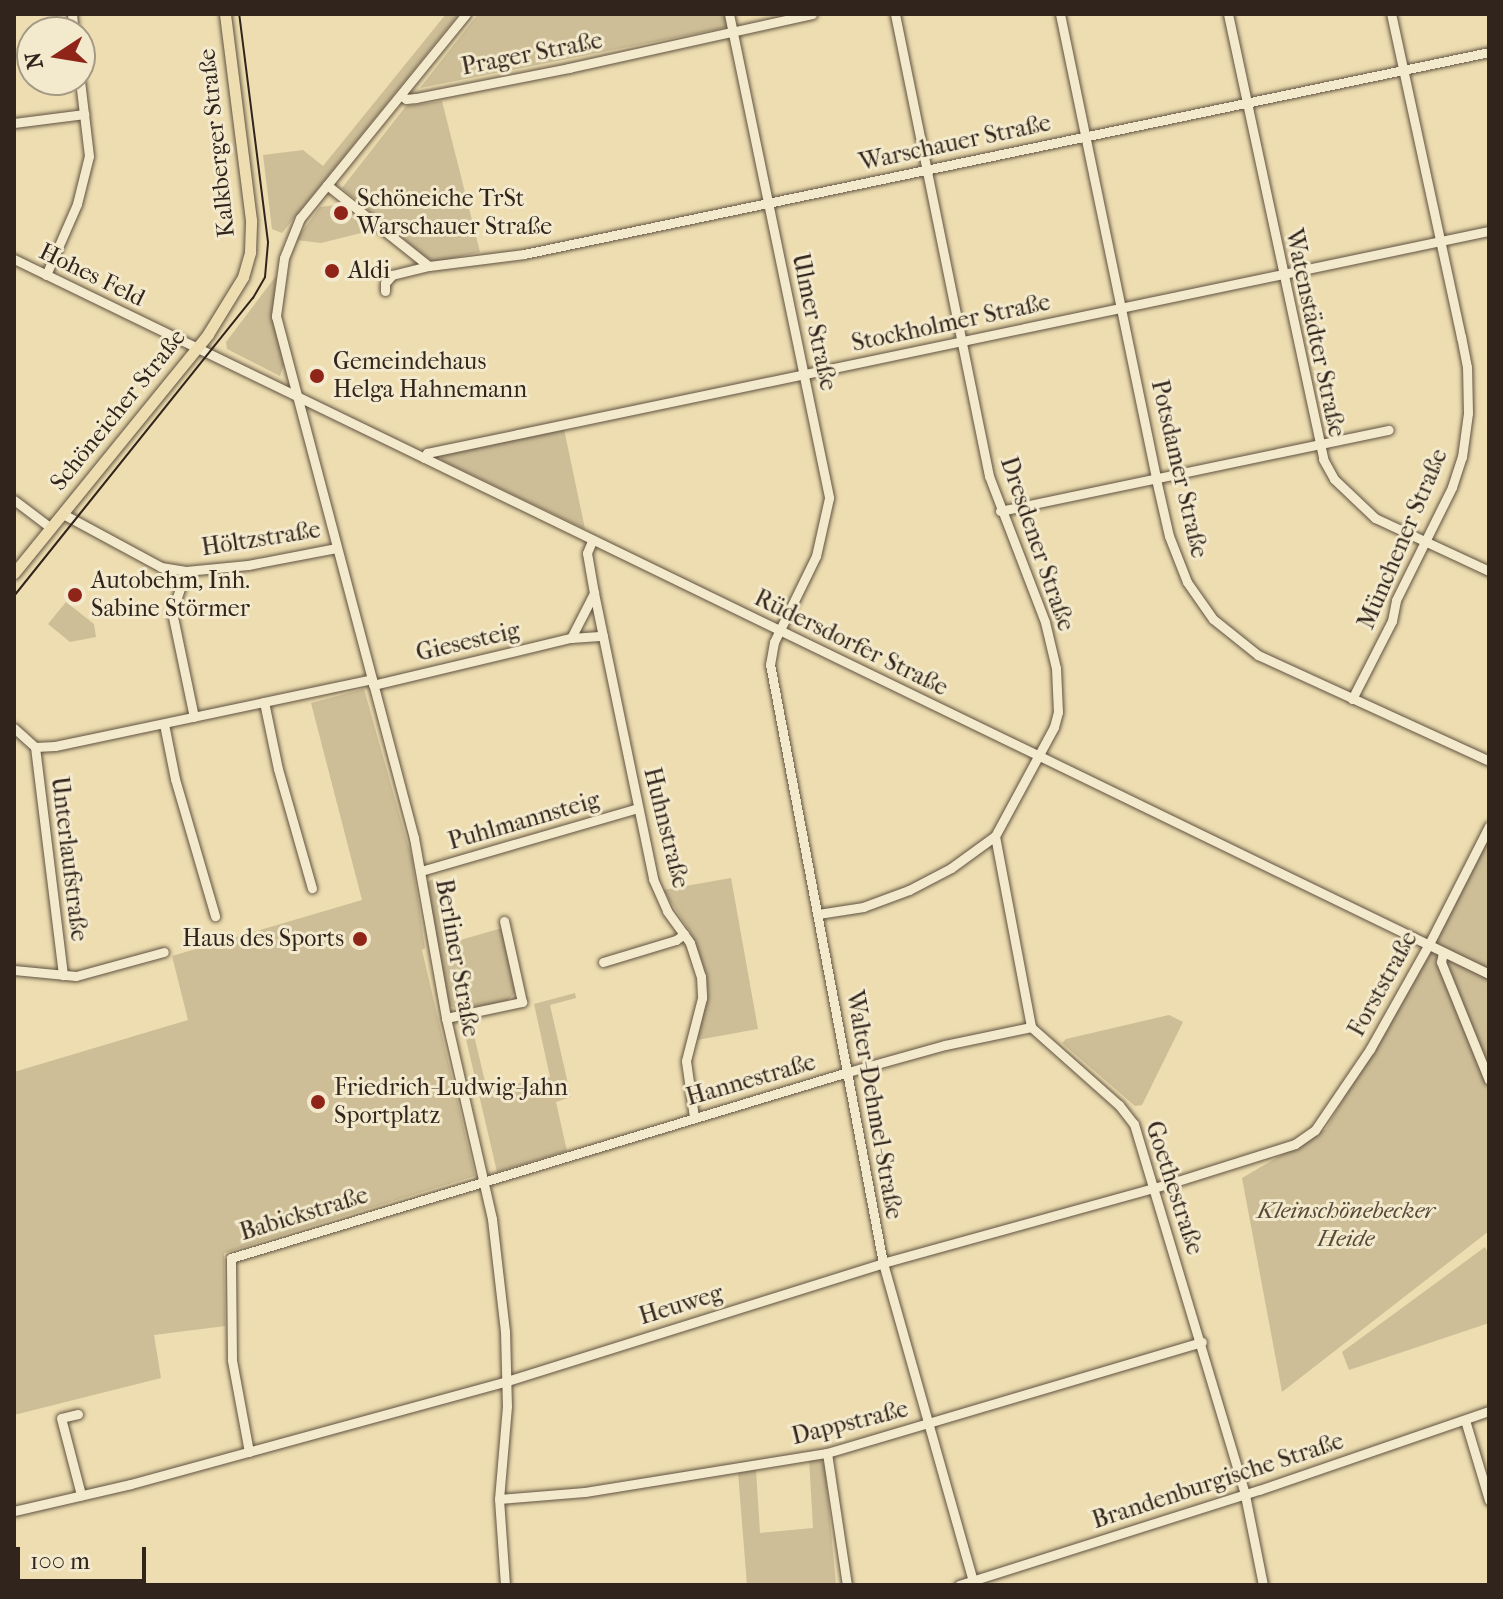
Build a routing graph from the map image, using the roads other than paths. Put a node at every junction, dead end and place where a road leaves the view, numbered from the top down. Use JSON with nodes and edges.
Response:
{"nodes":[{"id":1,"x":225,"y":14,"type":"edge"},
{"id":2,"x":466,"y":14,"type":"edge"},
{"id":3,"x":729,"y":14,"type":"edge"},
{"id":4,"x":812,"y":14,"type":"edge"},
{"id":5,"x":895,"y":14,"type":"edge"},
{"id":6,"x":1060,"y":14,"type":"edge"},
{"id":7,"x":1228,"y":14,"type":"edge"},
{"id":8,"x":1391,"y":14,"type":"edge"},
{"id":9,"x":733,"y":32,"type":"junction"},
{"id":10,"x":1489,"y":52,"type":"edge"},
{"id":11,"x":1405,"y":69,"type":"junction"},
{"id":12,"x":401,"y":95,"type":"junction"},
{"id":13,"x":82,"y":96,"type":"edge"},
{"id":14,"x":1247,"y":103,"type":"junction"},
{"id":15,"x":84,"y":114,"type":"junction"},
{"id":16,"x":14,"y":123,"type":"edge"},
{"id":17,"x":1086,"y":136,"type":"junction"},
{"id":18,"x":926,"y":169,"type":"junction"},
{"id":19,"x":327,"y":185,"type":"junction"},
{"id":20,"x":768,"y":202,"type":"junction"},
{"id":21,"x":1489,"y":231,"type":"edge"},
{"id":22,"x":1441,"y":242,"type":"junction"},
{"id":23,"x":14,"y":259,"type":"edge"},
{"id":24,"x":429,"y":266,"type":"junction"},
{"id":25,"x":246,"y":268,"type":"joint"},
{"id":26,"x":1282,"y":274,"type":"junction"},
{"id":27,"x":46,"y":275,"type":"junction"},
{"id":28,"x":385,"y":291,"type":"dead end"},
{"id":29,"x":1122,"y":308,"type":"junction"},
{"id":30,"x":962,"y":341,"type":"junction"},
{"id":31,"x":196,"y":348,"type":"junction"},
{"id":32,"x":804,"y":373,"type":"junction"},
{"id":33,"x":296,"y":397,"type":"junction"},
{"id":34,"x":1389,"y":430,"type":"dead end"},
{"id":35,"x":1318,"y":445,"type":"junction"},
{"id":36,"x":424,"y":458,"type":"junction"},
{"id":37,"x":1156,"y":479,"type":"junction"},
{"id":38,"x":14,"y":500,"type":"edge"},
{"id":39,"x":1000,"y":511,"type":"junction"},
{"id":40,"x":63,"y":514,"type":"junction"},
{"id":41,"x":51,"y":528,"type":"junction"},
{"id":42,"x":592,"y":541,"type":"junction"},
{"id":43,"x":1426,"y":541,"type":"junction"},
{"id":44,"x":336,"y":548,"type":"junction"},
{"id":45,"x":186,"y":571,"type":"junction"},
{"id":46,"x":1489,"y":571,"type":"edge"},
{"id":47,"x":14,"y":573,"type":"edge"},
{"id":48,"x":594,"y":593,"type":"junction"},
{"id":49,"x":780,"y":631,"type":"junction"},
{"id":50,"x":603,"y":636,"type":"junction"},
{"id":51,"x":571,"y":638,"type":"junction"},
{"id":52,"x":372,"y":682,"type":"junction"},
{"id":53,"x":1352,"y":699,"type":"junction"},
{"id":54,"x":264,"y":702,"type":"junction"},
{"id":55,"x":194,"y":717,"type":"junction"},
{"id":56,"x":164,"y":724,"type":"junction"},
{"id":57,"x":14,"y":728,"type":"edge"},
{"id":58,"x":35,"y":747,"type":"junction"},
{"id":59,"x":1040,"y":756,"type":"junction"},
{"id":60,"x":1489,"y":761,"type":"edge"},
{"id":61,"x":638,"y":808,"type":"junction"},
{"id":62,"x":1489,"y":826,"type":"edge"},
{"id":63,"x":995,"y":836,"type":"junction"},
{"id":64,"x":421,"y":871,"type":"junction"},
{"id":65,"x":312,"y":888,"type":"dead end"},
{"id":66,"x":818,"y":914,"type":"junction"},
{"id":67,"x":215,"y":916,"type":"dead end"},
{"id":68,"x":504,"y":921,"type":"dead end"},
{"id":69,"x":684,"y":934,"type":"junction"},
{"id":70,"x":1429,"y":944,"type":"junction"},
{"id":71,"x":164,"y":952,"type":"dead end"},
{"id":72,"x":1443,"y":952,"type":"junction"},
{"id":73,"x":603,"y":962,"type":"dead end"},
{"id":74,"x":14,"y":970,"type":"edge"},
{"id":75,"x":1489,"y":974,"type":"edge"},
{"id":76,"x":63,"y":975,"type":"junction"},
{"id":77,"x":446,"y":1018,"type":"junction"},
{"id":78,"x":1031,"y":1027,"type":"junction"},
{"id":79,"x":848,"y":1072,"type":"junction"},
{"id":80,"x":1489,"y":1080,"type":"edge"},
{"id":81,"x":694,"y":1117,"type":"junction"},
{"id":82,"x":1291,"y":1145,"type":"joint"},
{"id":83,"x":485,"y":1181,"type":"junction"},
{"id":84,"x":1156,"y":1188,"type":"junction"},
{"id":85,"x":883,"y":1263,"type":"junction"},
{"id":86,"x":1202,"y":1342,"type":"junction"},
{"id":87,"x":507,"y":1381,"type":"junction"},
{"id":88,"x":1489,"y":1411,"type":"edge"},
{"id":89,"x":78,"y":1414,"type":"dead end"},
{"id":90,"x":1465,"y":1420,"type":"junction"},
{"id":91,"x":929,"y":1424,"type":"junction"},
{"id":92,"x":249,"y":1452,"type":"junction"},
{"id":93,"x":827,"y":1453,"type":"junction"},
{"id":94,"x":81,"y":1495,"type":"junction"},
{"id":95,"x":1245,"y":1495,"type":"junction"},
{"id":96,"x":499,"y":1499,"type":"junction"},
{"id":97,"x":1489,"y":1500,"type":"edge"},
{"id":98,"x":14,"y":1511,"type":"edge"},
{"id":99,"x":973,"y":1583,"type":"edge"},
{"id":100,"x":505,"y":1585,"type":"edge"},
{"id":101,"x":847,"y":1585,"type":"edge"},
{"id":102,"x":959,"y":1585,"type":"edge"},
{"id":103,"x":1263,"y":1585,"type":"edge"}],
"edges":[{"from":1,"to":25,"type":"main road","name":"Kalkberger Straße"},
{"from":2,"to":12,"type":"street","name":"Berliner Straße"},
{"from":3,"to":9,"type":"street","name":"Ulmer Straße"},
{"from":4,"to":9,"type":"street","name":"Prager Straße"},
{"from":5,"to":18,"type":"street","name":"Dresdener Straße"},
{"from":6,"to":17,"type":"street","name":"Potsdamer Straße"},
{"from":7,"to":14,"type":"street","name":"Watenstädter Straße"},
{"from":8,"to":11,"type":"street","name":"Münchener Straße"},
{"from":9,"to":12,"type":"street","name":"Prager Straße"},
{"from":9,"to":20,"type":"street","name":"Ulmer Straße"},
{"from":10,"to":11,"type":"street","name":"Warschauer Straße"},
{"from":11,"to":14,"type":"street","name":"Warschauer Straße"},
{"from":11,"to":22,"type":"street","name":"Münchener Straße"},
{"from":12,"to":19,"type":"street","name":"Berliner Straße"},
{"from":13,"to":15,"type":"street"},
{"from":14,"to":17,"type":"street","name":"Warschauer Straße"},
{"from":14,"to":26,"type":"street","name":"Watenstädter Straße"},
{"from":15,"to":16,"type":"street"},
{"from":15,"to":27,"type":"street"},
{"from":17,"to":18,"type":"street","name":"Warschauer Straße"},
{"from":17,"to":29,"type":"street","name":"Potsdamer Straße"},
{"from":18,"to":20,"type":"street","name":"Warschauer Straße"},
{"from":18,"to":30,"type":"street","name":"Dresdener Straße"},
{"from":19,"to":24,"type":"street"},
{"from":19,"to":33,"type":"street","name":"Berliner Straße"},
{"from":20,"to":24,"type":"street","name":"Warschauer Straße"},
{"from":20,"to":32,"type":"street","name":"Ulmer Straße"},
{"from":21,"to":22,"type":"street","name":"Stockholmer Straße"},
{"from":22,"to":26,"type":"street","name":"Stockholmer Straße"},
{"from":22,"to":43,"type":"street","name":"Münchener Straße"},
{"from":23,"to":27,"type":"street","name":"Hohes Feld"},
{"from":24,"to":28,"type":"street","name":"Warschauer Straße"},
{"from":25,"to":31,"type":"main road","name":"Schöneicher Straße"},
{"from":26,"to":29,"type":"street","name":"Stockholmer Straße"},
{"from":26,"to":35,"type":"street","name":"Watenstädter Straße"},
{"from":27,"to":31,"type":"street","name":"Hohes Feld"},
{"from":29,"to":30,"type":"street","name":"Stockholmer Straße"},
{"from":29,"to":37,"type":"street","name":"Potsdamer Straße"},
{"from":30,"to":32,"type":"street","name":"Stockholmer Straße"},
{"from":30,"to":39,"type":"street","name":"Dresdener Straße"},
{"from":31,"to":33,"type":"street","name":"Rüdersdorfer Straße"},
{"from":31,"to":40,"type":"main road","name":"Schöneicher Straße"},
{"from":32,"to":36,"type":"street","name":"Stockholmer Straße"},
{"from":32,"to":49,"type":"street","name":"Ulmer Straße"},
{"from":33,"to":36,"type":"street","name":"Rüdersdorfer Straße"},
{"from":33,"to":44,"type":"street","name":"Berliner Straße"},
{"from":34,"to":35,"type":"street"},
{"from":35,"to":37,"type":"street"},
{"from":35,"to":43,"type":"street","name":"Watenstädter Straße"},
{"from":36,"to":42,"type":"street","name":"Rüdersdorfer Straße"},
{"from":37,"to":39,"type":"street"},
{"from":37,"to":53,"type":"street","name":"Potsdamer Straße"},
{"from":38,"to":41,"type":"street"},
{"from":39,"to":59,"type":"street","name":"Dresdener Straße"},
{"from":40,"to":41,"type":"main road","name":"Schöneicher Straße"},
{"from":40,"to":45,"type":"street","name":"Höltzstraße"},
{"from":41,"to":47,"type":"main road","name":"Schöneicher Straße"},
{"from":42,"to":48,"type":"street","name":"Huhnstraße"},
{"from":42,"to":49,"type":"street","name":"Rüdersdorfer Straße"},
{"from":43,"to":46,"type":"street","name":"Watenstädter Straße"},
{"from":43,"to":53,"type":"street","name":"Münchener Straße"},
{"from":44,"to":45,"type":"street","name":"Höltzstraße"},
{"from":44,"to":52,"type":"street","name":"Berliner Straße"},
{"from":45,"to":55,"type":"street"},
{"from":48,"to":50,"type":"street","name":"Huhnstraße"},
{"from":48,"to":51,"type":"street"},
{"from":49,"to":59,"type":"street","name":"Rüdersdorfer Straße"},
{"from":49,"to":66,"type":"street","name":"Walter-Dehmel-Straße"},
{"from":50,"to":51,"type":"street","name":"Giesesteig"},
{"from":50,"to":61,"type":"street","name":"Huhnstraße"},
{"from":51,"to":52,"type":"street","name":"Giesesteig"},
{"from":52,"to":54,"type":"street","name":"Giesesteig"},
{"from":52,"to":64,"type":"street","name":"Berliner Straße"},
{"from":53,"to":60,"type":"street","name":"Potsdamer Straße"},
{"from":54,"to":55,"type":"street","name":"Giesesteig"},
{"from":54,"to":65,"type":"street"},
{"from":55,"to":56,"type":"street","name":"Giesesteig"},
{"from":56,"to":58,"type":"street","name":"Giesesteig"},
{"from":56,"to":67,"type":"street"},
{"from":57,"to":58,"type":"street"},
{"from":58,"to":76,"type":"street","name":"Unterlaufstraße"},
{"from":59,"to":63,"type":"street"},
{"from":59,"to":70,"type":"street","name":"Rüdersdorfer Straße"},
{"from":61,"to":64,"type":"street","name":"Puhlmannsteig"},
{"from":61,"to":69,"type":"street","name":"Huhnstraße"},
{"from":62,"to":70,"type":"street","name":"Forststraße"},
{"from":63,"to":66,"type":"street"},
{"from":63,"to":78,"type":"street"},
{"from":64,"to":77,"type":"street","name":"Berliner Straße"},
{"from":66,"to":79,"type":"street","name":"Walter-Dehmel-Straße"},
{"from":68,"to":77,"type":"street"},
{"from":69,"to":73,"type":"street"},
{"from":69,"to":81,"type":"street","name":"Huhnstraße"},
{"from":70,"to":72,"type":"street","name":"Rüdersdorfer Straße"},
{"from":70,"to":82,"type":"street","name":"Forststraße"},
{"from":71,"to":76,"type":"street"},
{"from":72,"to":75,"type":"street","name":"Rüdersdorfer Straße"},
{"from":72,"to":80,"type":"street"},
{"from":74,"to":76,"type":"street"},
{"from":77,"to":83,"type":"street","name":"Berliner Straße"},
{"from":78,"to":79,"type":"street","name":"Hannestraße"},
{"from":78,"to":84,"type":"street","name":"Goethestraße"},
{"from":79,"to":81,"type":"street","name":"Hannestraße"},
{"from":79,"to":85,"type":"street","name":"Walter-Dehmel-Straße"},
{"from":81,"to":83,"type":"street","name":"Hannestraße"},
{"from":82,"to":84,"type":"street","name":"Heuweg"},
{"from":83,"to":87,"type":"street","name":"Berliner Straße"},
{"from":83,"to":92,"type":"street","name":"Babickstraße"},
{"from":84,"to":85,"type":"street","name":"Heuweg"},
{"from":84,"to":86,"type":"street","name":"Goethestraße"},
{"from":85,"to":87,"type":"street","name":"Heuweg"},
{"from":85,"to":91,"type":"street","name":"Walter-Dehmel-Straße"},
{"from":86,"to":91,"type":"street","name":"Dappstraße"},
{"from":86,"to":95,"type":"street","name":"Goethestraße"},
{"from":87,"to":92,"type":"street","name":"Heuweg"},
{"from":87,"to":96,"type":"street","name":"Berliner Straße"},
{"from":88,"to":90,"type":"street","name":"Brandenburgische Straße"},
{"from":89,"to":94,"type":"street"},
{"from":90,"to":95,"type":"street","name":"Brandenburgische Straße"},
{"from":90,"to":97,"type":"street"},
{"from":91,"to":93,"type":"street","name":"Dappstraße"},
{"from":91,"to":99,"type":"street","name":"Walter-Dehmel-Straße"},
{"from":92,"to":94,"type":"street","name":"Heuweg"},
{"from":93,"to":96,"type":"street","name":"Dappstraße"},
{"from":93,"to":101,"type":"street"},
{"from":94,"to":98,"type":"street","name":"Heuweg"},
{"from":95,"to":99,"type":"street","name":"Brandenburgische Straße"},
{"from":95,"to":103,"type":"street","name":"Goethestraße"},
{"from":96,"to":100,"type":"street","name":"Berliner Straße"},
{"from":99,"to":102,"type":"street","name":"Brandenburgische Straße"}]}
